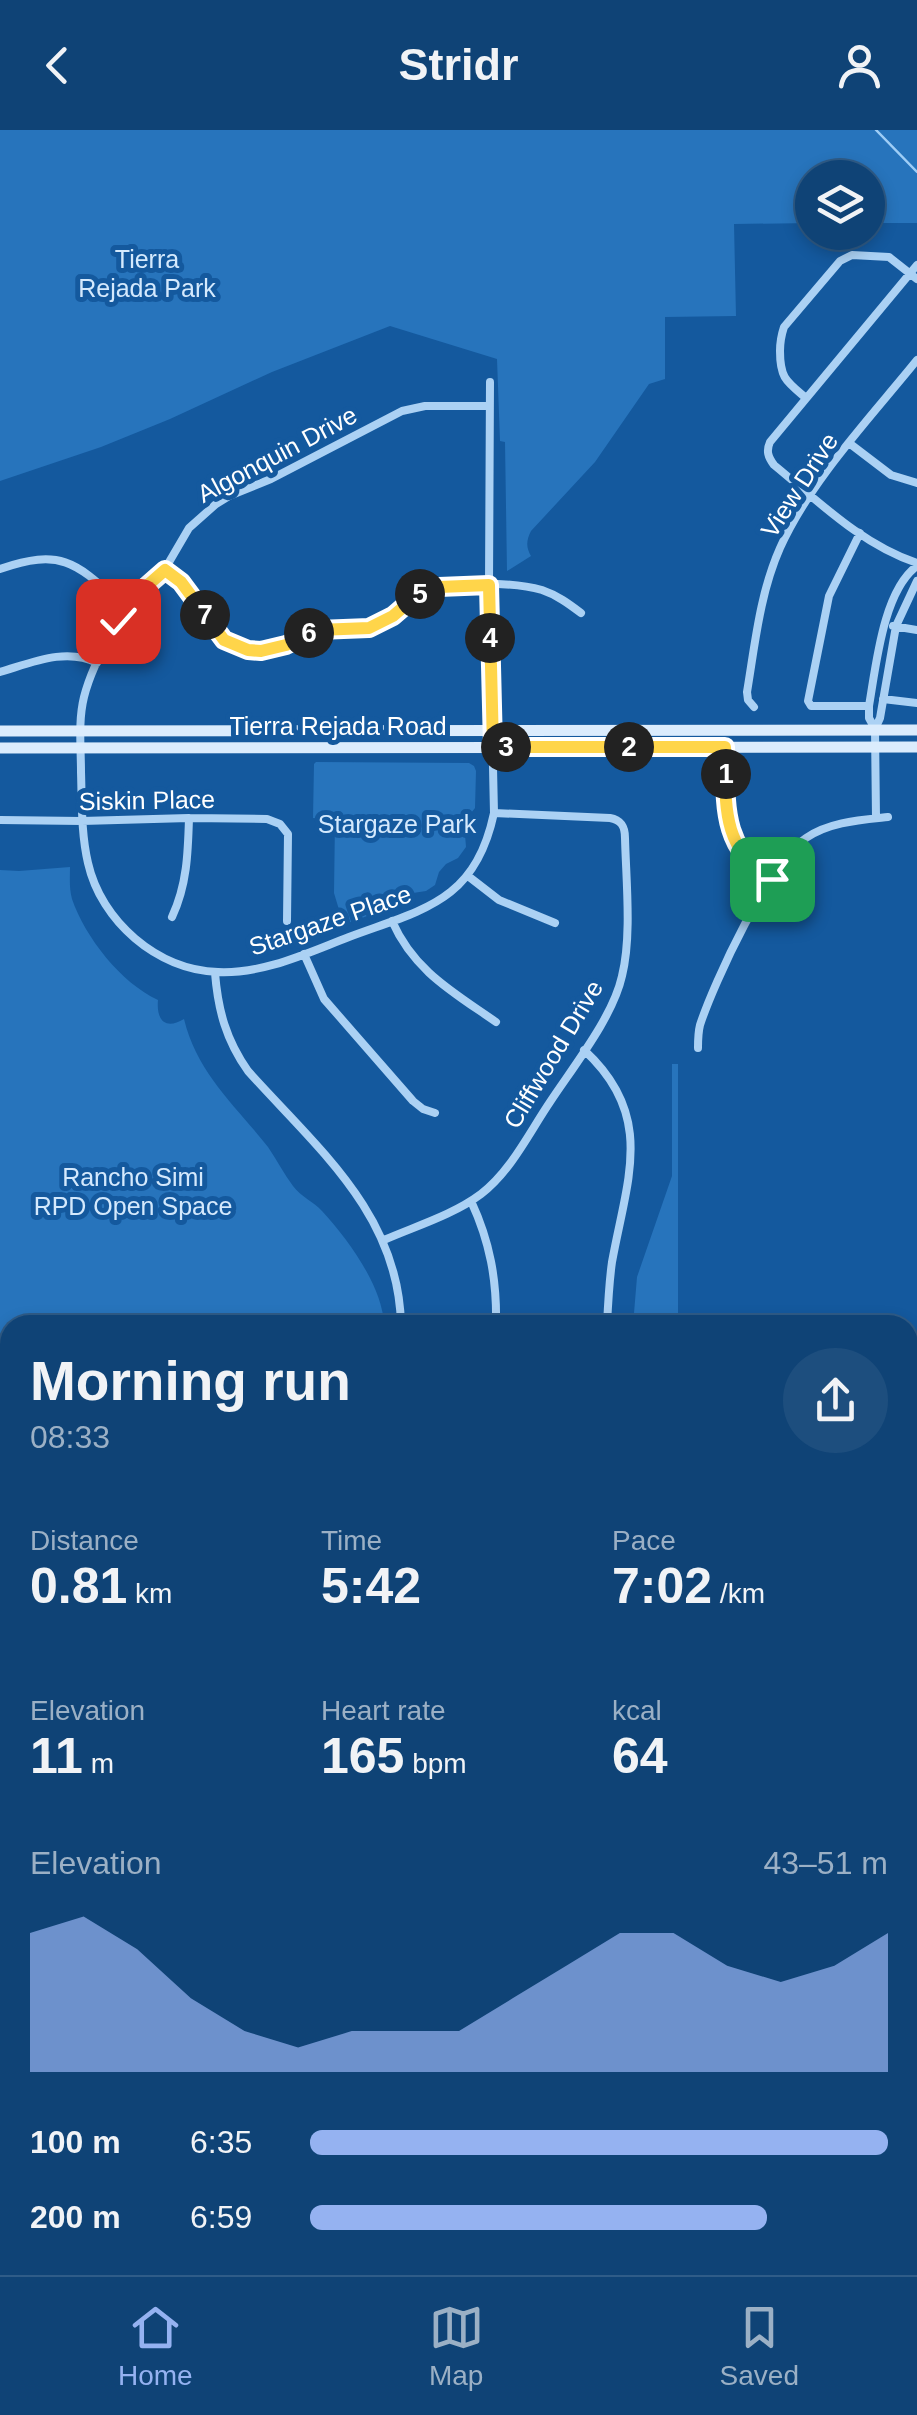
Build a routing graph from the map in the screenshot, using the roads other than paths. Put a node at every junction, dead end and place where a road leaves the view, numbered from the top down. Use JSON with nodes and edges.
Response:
{"nodes":[{"id":1,"x":917,"y":265,"type":"edge"},
{"id":2,"x":914,"y":276,"type":"edge"},
{"id":3,"x":917,"y":360,"type":"edge"},
{"id":4,"x":490,"y":382,"type":"dead end"},
{"id":5,"x":806,"y":398,"type":"junction"},
{"id":6,"x":488,"y":406,"type":"junction"},
{"id":7,"x":850,"y":442,"type":"junction"},
{"id":8,"x":917,"y":483,"type":"edge"},
{"id":9,"x":811,"y":495,"type":"junction"},
{"id":10,"x":860,"y":533,"type":"junction"},
{"id":11,"x":917,"y":564,"type":"edge"},
{"id":12,"x":0,"y":570,"type":"edge"},
{"id":13,"x":165,"y":570,"type":"junction"},
{"id":14,"x":917,"y":581,"type":"edge"},
{"id":15,"x":489,"y":585,"type":"junction"},
{"id":16,"x":124,"y":606,"type":"junction"},
{"id":17,"x":581,"y":613,"type":"dead end"},
{"id":18,"x":884,"y":624,"type":"junction"},
{"id":19,"x":896,"y":626,"type":"junction"},
{"id":20,"x":917,"y":630,"type":"edge"},
{"id":21,"x":97,"y":664,"type":"junction"},
{"id":22,"x":0,"y":672,"type":"edge"},
{"id":23,"x":883,"y":699,"type":"junction"},
{"id":24,"x":917,"y":703,"type":"edge"},
{"id":25,"x":869,"y":706,"type":"junction"},
{"id":26,"x":754,"y":707,"type":"dead end"},
{"id":27,"x":875,"y":729,"type":"junction"},
{"id":28,"x":493,"y":730,"type":"junction"},
{"id":29,"x":917,"y":730,"type":"edge"},
{"id":30,"x":0,"y":731,"type":"edge"},
{"id":31,"x":81,"y":732,"type":"junction"},
{"id":32,"x":493,"y":747,"type":"junction"},
{"id":33,"x":725,"y":747,"type":"junction"},
{"id":34,"x":875,"y":747,"type":"junction"},
{"id":35,"x":0,"y":748,"type":"edge"},
{"id":36,"x":917,"y":748,"type":"edge"},
{"id":37,"x":81,"y":749,"type":"junction"},
{"id":38,"x":494,"y":813,"type":"junction"},
{"id":39,"x":189,"y":818,"type":"junction"},
{"id":40,"x":876,"y":818,"type":"junction"},
{"id":41,"x":888,"y":818,"type":"dead end"},
{"id":42,"x":0,"y":820,"type":"edge"},
{"id":43,"x":82,"y":822,"type":"junction"},
{"id":44,"x":468,"y":876,"type":"junction"},
{"id":45,"x":772,"y":879,"type":"junction"},
{"id":46,"x":172,"y":917,"type":"dead end"},
{"id":47,"x":287,"y":921,"type":"dead end"},
{"id":48,"x":392,"y":921,"type":"junction"},
{"id":49,"x":556,"y":923,"type":"dead end"},
{"id":50,"x":304,"y":954,"type":"junction"},
{"id":51,"x":215,"y":972,"type":"junction"},
{"id":52,"x":496,"y":1022,"type":"dead end"},
{"id":53,"x":698,"y":1048,"type":"dead end"},
{"id":54,"x":584,"y":1050,"type":"junction"},
{"id":55,"x":435,"y":1114,"type":"dead end"},
{"id":56,"x":470,"y":1200,"type":"junction"},
{"id":57,"x":384,"y":1240,"type":"junction"},
{"id":58,"x":401,"y":1315,"type":"edge"},
{"id":59,"x":496,"y":1315,"type":"edge"},
{"id":60,"x":608,"y":1315,"type":"edge"}],
"edges":[{"from":1,"to":2,"type":"street"},
{"from":2,"to":5,"type":"street"},
{"from":2,"to":5,"type":"street"},
{"from":3,"to":7,"type":"street","name":"View Drive"},
{"from":4,"to":6,"type":"street","name":"Stargaze Place"},
{"from":5,"to":9,"type":"street"},
{"from":6,"to":13,"type":"street","name":"Algonquin Drive"},
{"from":6,"to":15,"type":"street","name":"Stargaze Place"},
{"from":7,"to":8,"type":"street"},
{"from":7,"to":9,"type":"street","name":"View Drive"},
{"from":9,"to":10,"type":"street"},
{"from":9,"to":26,"type":"street","name":"View Drive"},
{"from":10,"to":11,"type":"street"},
{"from":10,"to":25,"type":"street"},
{"from":11,"to":18,"type":"street"},
{"from":12,"to":16,"type":"street"},
{"from":13,"to":15,"type":"street"},
{"from":13,"to":16,"type":"street","name":"Algonquin Drive"},
{"from":14,"to":19,"type":"street"},
{"from":15,"to":17,"type":"street"},
{"from":15,"to":28,"type":"street","name":"Stargaze Place"},
{"from":16,"to":21,"type":"street","name":"Stargaze Place"},
{"from":18,"to":19,"type":"street"},
{"from":18,"to":25,"type":"street"},
{"from":19,"to":20,"type":"street"},
{"from":19,"to":23,"type":"street"},
{"from":21,"to":22,"type":"street"},
{"from":21,"to":31,"type":"street","name":"Stargaze Place"},
{"from":23,"to":24,"type":"street"},
{"from":23,"to":27,"type":"street"},
{"from":25,"to":27,"type":"street"},
{"from":27,"to":28,"type":"main road","name":"Tierra Rejada Road"},
{"from":27,"to":29,"type":"main road","name":"Tierra Rejada Road"},
{"from":27,"to":34,"type":"street"},
{"from":28,"to":31,"type":"main road","name":"Tierra Rejada Road"},
{"from":28,"to":32,"type":"street","name":"Stargaze Place"},
{"from":30,"to":31,"type":"main road","name":"Tierra Rejada Road"},
{"from":31,"to":37,"type":"street","name":"Stargaze Place"},
{"from":32,"to":33,"type":"main road","name":"Tierra Rejada Road"},
{"from":32,"to":37,"type":"main road","name":"Tierra Rejada Road"},
{"from":32,"to":38,"type":"street","name":"Stargaze Place"},
{"from":33,"to":34,"type":"main road","name":"Tierra Rejada Road"},
{"from":33,"to":45,"type":"street"},
{"from":34,"to":36,"type":"main road","name":"Tierra Rejada Road"},
{"from":34,"to":40,"type":"street"},
{"from":35,"to":37,"type":"main road","name":"Tierra Rejada Road"},
{"from":37,"to":43,"type":"street","name":"Stargaze Place"},
{"from":38,"to":44,"type":"street","name":"Stargaze Place"},
{"from":38,"to":54,"type":"street","name":"Cliffwood Drive"},
{"from":39,"to":43,"type":"street","name":"Siskin Place"},
{"from":39,"to":46,"type":"street"},
{"from":39,"to":47,"type":"street","name":"Siskin Place"},
{"from":40,"to":41,"type":"street"},
{"from":40,"to":45,"type":"street"},
{"from":42,"to":43,"type":"street","name":"Siskin Place"},
{"from":43,"to":51,"type":"street","name":"Stargaze Place"},
{"from":44,"to":48,"type":"street","name":"Stargaze Place"},
{"from":44,"to":49,"type":"street"},
{"from":45,"to":53,"type":"street"},
{"from":48,"to":50,"type":"street","name":"Stargaze Place"},
{"from":48,"to":52,"type":"street"},
{"from":50,"to":51,"type":"street","name":"Stargaze Place"},
{"from":50,"to":55,"type":"street"},
{"from":51,"to":57,"type":"street"},
{"from":54,"to":56,"type":"street","name":"Cliffwood Drive"},
{"from":54,"to":60,"type":"street"},
{"from":56,"to":57,"type":"street","name":"Cliffwood Drive"},
{"from":56,"to":59,"type":"street"},
{"from":57,"to":58,"type":"street"}]}
